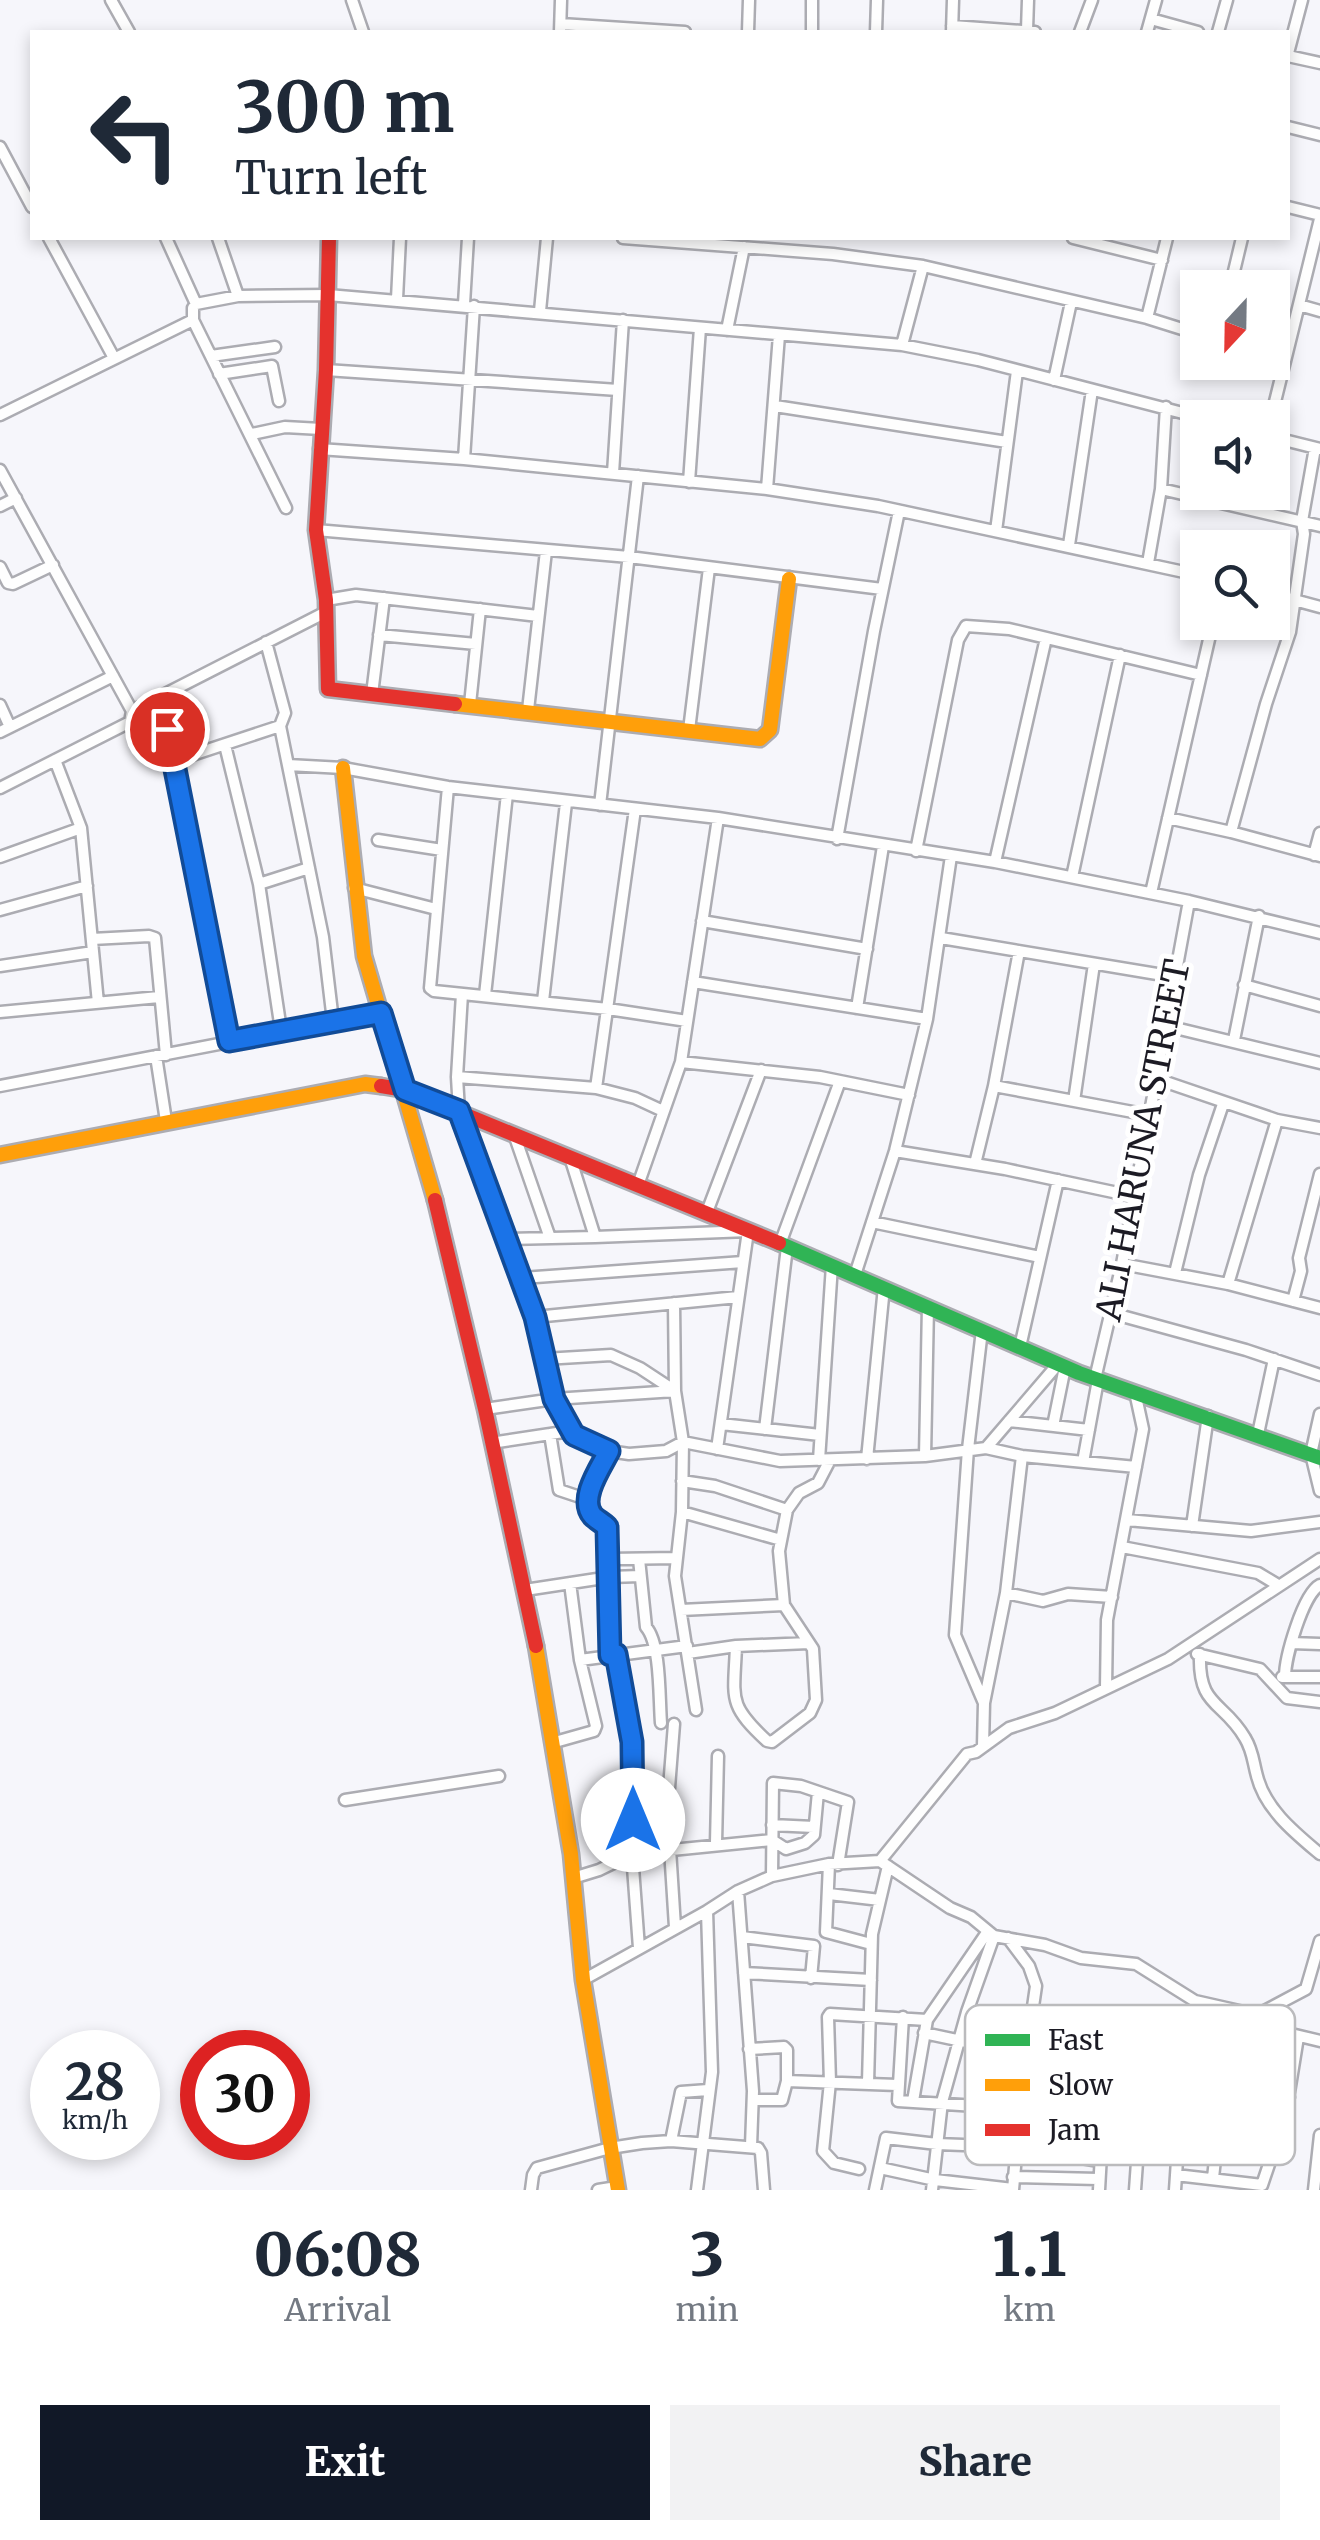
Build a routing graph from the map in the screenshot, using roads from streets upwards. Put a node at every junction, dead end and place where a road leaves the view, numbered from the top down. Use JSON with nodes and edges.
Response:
{"nodes":[{"id":1,"x":111,"y":0,"type":"edge"},
{"id":2,"x":352,"y":0,"type":"edge"},
{"id":3,"x":561,"y":0,"type":"edge"},
{"id":4,"x":748,"y":0,"type":"edge"},
{"id":5,"x":812,"y":0,"type":"edge"},
{"id":6,"x":877,"y":0,"type":"edge"},
{"id":7,"x":952,"y":0,"type":"edge"},
{"id":8,"x":1028,"y":0,"type":"edge"},
{"id":9,"x":1092,"y":0,"type":"edge"},
{"id":10,"x":1156,"y":0,"type":"edge"},
{"id":11,"x":1227,"y":0,"type":"edge"},
{"id":12,"x":1302,"y":0,"type":"edge"},
{"id":13,"x":1150,"y":18,"type":"junction"},
{"id":14,"x":560,"y":28,"type":"edge"},
{"id":15,"x":952,"y":29,"type":"edge"},
{"id":16,"x":127,"y":30,"type":"edge"},
{"id":17,"x":361,"y":30,"type":"edge"},
{"id":18,"x":622,"y":30,"type":"edge"},
{"id":19,"x":748,"y":30,"type":"edge"},
{"id":20,"x":812,"y":30,"type":"edge"},
{"id":21,"x":876,"y":30,"type":"edge"},
{"id":22,"x":992,"y":30,"type":"edge"},
{"id":23,"x":1031,"y":30,"type":"edge"},
{"id":24,"x":1081,"y":30,"type":"edge"},
{"id":25,"x":1147,"y":30,"type":"edge"},
{"id":26,"x":1191,"y":30,"type":"edge"},
{"id":27,"x":1219,"y":30,"type":"edge"},
{"id":28,"x":1290,"y":46,"type":"edge"},
{"id":29,"x":1290,"y":55,"type":"edge"},
{"id":30,"x":1320,"y":64,"type":"edge"},
{"id":31,"x":1290,"y":128,"type":"edge"},
{"id":32,"x":1320,"y":135,"type":"edge"},
{"id":33,"x":0,"y":147,"type":"edge"},
{"id":34,"x":30,"y":203,"type":"edge"},
{"id":35,"x":1290,"y":208,"type":"edge"},
{"id":36,"x":1320,"y":217,"type":"edge"},
{"id":37,"x":50,"y":240,"type":"edge"},
{"id":38,"x":167,"y":240,"type":"edge"},
{"id":39,"x":219,"y":240,"type":"edge"},
{"id":40,"x":330,"y":240,"type":"edge"},
{"id":41,"x":400,"y":240,"type":"edge"},
{"id":42,"x":468,"y":240,"type":"edge"},
{"id":43,"x":547,"y":240,"type":"edge"},
{"id":44,"x":674,"y":240,"type":"edge"},
{"id":45,"x":802,"y":240,"type":"edge"},
{"id":46,"x":1081,"y":240,"type":"edge"},
{"id":47,"x":1167,"y":240,"type":"edge"},
{"id":48,"x":1242,"y":240,"type":"edge"},
{"id":49,"x":726,"y":242,"type":"edge"},
{"id":50,"x":744,"y":247,"type":"junction"},
{"id":51,"x":801,"y":252,"type":"junction"},
{"id":52,"x":1162,"y":260,"type":"junction"},
{"id":53,"x":922,"y":266,"type":"junction"},
{"id":54,"x":1234,"y":270,"type":"edge"},
{"id":55,"x":328,"y":295,"type":"junction"},
{"id":56,"x":238,"y":296,"type":"junction"},
{"id":57,"x":397,"y":299,"type":"junction"},
{"id":58,"x":1071,"y":302,"type":"junction"},
{"id":59,"x":196,"y":304,"type":"junction"},
{"id":60,"x":469,"y":305,"type":"junction"},
{"id":61,"x":1299,"y":306,"type":"junction"},
{"id":62,"x":1320,"y":310,"type":"edge"},
{"id":63,"x":540,"y":311,"type":"junction"},
{"id":64,"x":1147,"y":318,"type":"junction"},
{"id":65,"x":193,"y":320,"type":"junction"},
{"id":66,"x":623,"y":320,"type":"junction"},
{"id":67,"x":700,"y":328,"type":"junction"},
{"id":68,"x":1180,"y":328,"type":"edge"},
{"id":69,"x":726,"y":330,"type":"junction"},
{"id":70,"x":779,"y":336,"type":"junction"},
{"id":71,"x":1290,"y":341,"type":"edge"},
{"id":72,"x":902,"y":345,"type":"junction"},
{"id":73,"x":275,"y":347,"type":"dead end"},
{"id":74,"x":211,"y":356,"type":"junction"},
{"id":75,"x":114,"y":358,"type":"junction"},
{"id":76,"x":326,"y":370,"type":"junction"},
{"id":77,"x":1017,"y":371,"type":"junction"},
{"id":78,"x":219,"y":374,"type":"junction"},
{"id":79,"x":470,"y":380,"type":"junction"},
{"id":80,"x":1054,"y":380,"type":"junction"},
{"id":81,"x":618,"y":390,"type":"junction"},
{"id":82,"x":1092,"y":390,"type":"junction"},
{"id":83,"x":279,"y":400,"type":"dead end"},
{"id":84,"x":775,"y":406,"type":"junction"},
{"id":85,"x":1166,"y":407,"type":"junction"},
{"id":86,"x":1180,"y":411,"type":"edge"},
{"id":87,"x":0,"y":415,"type":"edge"},
{"id":88,"x":321,"y":429,"type":"junction"},
{"id":89,"x":252,"y":434,"type":"junction"},
{"id":90,"x":1007,"y":442,"type":"junction"},
{"id":91,"x":1290,"y":442,"type":"edge"},
{"id":92,"x":319,"y":449,"type":"junction"},
{"id":93,"x":1318,"y":449,"type":"edge"},
{"id":94,"x":464,"y":459,"type":"junction"},
{"id":95,"x":0,"y":470,"type":"edge"},
{"id":96,"x":613,"y":473,"type":"junction"},
{"id":97,"x":638,"y":476,"type":"junction"},
{"id":98,"x":689,"y":482,"type":"junction"},
{"id":99,"x":766,"y":489,"type":"junction"},
{"id":100,"x":1160,"y":489,"type":"junction"},
{"id":101,"x":16,"y":498,"type":"junction"},
{"id":102,"x":0,"y":506,"type":"edge"},
{"id":103,"x":286,"y":508,"type":"dead end"},
{"id":104,"x":899,"y":511,"type":"junction"},
{"id":105,"x":1302,"y":521,"type":"junction"},
{"id":106,"x":1320,"y":526,"type":"edge"},
{"id":107,"x":316,"y":530,"type":"junction"},
{"id":108,"x":996,"y":531,"type":"junction"},
{"id":109,"x":1069,"y":545,"type":"junction"},
{"id":110,"x":546,"y":551,"type":"junction"},
{"id":111,"x":629,"y":557,"type":"junction"},
{"id":112,"x":1148,"y":562,"type":"junction"},
{"id":113,"x":53,"y":565,"type":"junction"},
{"id":114,"x":0,"y":566,"type":"edge"},
{"id":115,"x":710,"y":568,"type":"junction"},
{"id":116,"x":1180,"y":570,"type":"edge"},
{"id":117,"x":789,"y":579,"type":"junction"},
{"id":118,"x":882,"y":589,"type":"junction"},
{"id":119,"x":384,"y":598,"type":"junction"},
{"id":120,"x":1290,"y":598,"type":"edge"},
{"id":121,"x":1296,"y":600,"type":"junction"},
{"id":122,"x":326,"y":606,"type":"junction"},
{"id":123,"x":1320,"y":607,"type":"edge"},
{"id":124,"x":480,"y":609,"type":"junction"},
{"id":125,"x":538,"y":616,"type":"junction"},
{"id":126,"x":380,"y":635,"type":"junction"},
{"id":127,"x":1046,"y":638,"type":"junction"},
{"id":128,"x":1210,"y":640,"type":"edge"},
{"id":129,"x":266,"y":642,"type":"junction"},
{"id":130,"x":476,"y":644,"type":"junction"},
{"id":131,"x":1120,"y":655,"type":"junction"},
{"id":132,"x":1201,"y":675,"type":"junction"},
{"id":133,"x":113,"y":676,"type":"junction"},
{"id":134,"x":372,"y":694,"type":"junction"},
{"id":135,"x":160,"y":697,"type":"junction"},
{"id":136,"x":470,"y":704,"type":"junction"},
{"id":137,"x":0,"y":705,"type":"edge"},
{"id":138,"x":528,"y":710,"type":"junction"},
{"id":139,"x":132,"y":711,"type":"junction"},
{"id":140,"x":610,"y":720,"type":"junction"},
{"id":141,"x":280,"y":726,"type":"junction"},
{"id":142,"x":5,"y":730,"type":"edge"},
{"id":143,"x":689,"y":730,"type":"junction"},
{"id":144,"x":225,"y":744,"type":"junction"},
{"id":145,"x":55,"y":760,"type":"junction"},
{"id":146,"x":174,"y":761,"type":"junction"},
{"id":147,"x":288,"y":765,"type":"junction"},
{"id":148,"x":343,"y":768,"type":"junction"},
{"id":149,"x":448,"y":787,"type":"junction"},
{"id":150,"x":0,"y":788,"type":"edge"},
{"id":151,"x":507,"y":794,"type":"junction"},
{"id":152,"x":566,"y":803,"type":"junction"},
{"id":153,"x":600,"y":806,"type":"junction"},
{"id":154,"x":635,"y":809,"type":"junction"},
{"id":155,"x":718,"y":818,"type":"junction"},
{"id":156,"x":1168,"y":818,"type":"junction"},
{"id":157,"x":81,"y":828,"type":"junction"},
{"id":158,"x":1231,"y":832,"type":"junction"},
{"id":159,"x":1320,"y":833,"type":"edge"},
{"id":160,"x":836,"y":838,"type":"junction"},
{"id":161,"x":378,"y":840,"type":"dead end"},
{"id":162,"x":884,"y":846,"type":"junction"},
{"id":163,"x":442,"y":850,"type":"junction"},
{"id":164,"x":916,"y":851,"type":"junction"},
{"id":165,"x":951,"y":856,"type":"junction"},
{"id":166,"x":1317,"y":856,"type":"edge"},
{"id":167,"x":0,"y":857,"type":"edge"},
{"id":168,"x":995,"y":862,"type":"junction"},
{"id":169,"x":309,"y":868,"type":"junction"},
{"id":170,"x":1072,"y":878,"type":"junction"},
{"id":171,"x":259,"y":884,"type":"junction"},
{"id":172,"x":87,"y":886,"type":"junction"},
{"id":173,"x":354,"y":888,"type":"junction"},
{"id":174,"x":1151,"y":894,"type":"junction"},
{"id":175,"x":1189,"y":901,"type":"junction"},
{"id":176,"x":436,"y":909,"type":"junction"},
{"id":177,"x":0,"y":910,"type":"edge"},
{"id":178,"x":1259,"y":916,"type":"junction"},
{"id":179,"x":702,"y":921,"type":"junction"},
{"id":180,"x":1320,"y":933,"type":"edge"},
{"id":181,"x":941,"y":938,"type":"junction"},
{"id":182,"x":92,"y":939,"type":"junction"},
{"id":183,"x":867,"y":949,"type":"junction"},
{"id":184,"x":1019,"y":951,"type":"junction"},
{"id":185,"x":93,"y":952,"type":"junction"},
{"id":186,"x":1094,"y":964,"type":"junction"},
{"id":187,"x":0,"y":966,"type":"edge"},
{"id":188,"x":1176,"y":977,"type":"junction"},
{"id":189,"x":693,"y":982,"type":"junction"},
{"id":190,"x":1244,"y":985,"type":"junction"},
{"id":191,"x":462,"y":994,"type":"junction"},
{"id":192,"x":485,"y":996,"type":"junction"},
{"id":193,"x":159,"y":998,"type":"junction"},
{"id":194,"x":544,"y":1001,"type":"junction"},
{"id":195,"x":98,"y":1003,"type":"junction"},
{"id":196,"x":1320,"y":1006,"type":"edge"},
{"id":197,"x":608,"y":1008,"type":"junction"},
{"id":198,"x":858,"y":1008,"type":"junction"},
{"id":199,"x":0,"y":1012,"type":"edge"},
{"id":200,"x":381,"y":1013,"type":"junction"},
{"id":201,"x":927,"y":1018,"type":"junction"},
{"id":202,"x":333,"y":1021,"type":"junction"},
{"id":203,"x":687,"y":1021,"type":"junction"},
{"id":204,"x":1167,"y":1026,"type":"junction"},
{"id":205,"x":281,"y":1030,"type":"junction"},
{"id":206,"x":1234,"y":1040,"type":"junction"},
{"id":207,"x":229,"y":1041,"type":"junction"},
{"id":208,"x":161,"y":1056,"type":"junction"},
{"id":209,"x":680,"y":1062,"type":"junction"},
{"id":210,"x":1320,"y":1064,"type":"edge"},
{"id":211,"x":761,"y":1070,"type":"junction"},
{"id":212,"x":457,"y":1077,"type":"junction"},
{"id":213,"x":1156,"y":1079,"type":"junction"},
{"id":214,"x":840,"y":1081,"type":"junction"},
{"id":215,"x":0,"y":1086,"type":"edge"},
{"id":216,"x":994,"y":1086,"type":"junction"},
{"id":217,"x":596,"y":1088,"type":"junction"},
{"id":218,"x":405,"y":1090,"type":"junction"},
{"id":219,"x":909,"y":1094,"type":"junction"},
{"id":220,"x":1074,"y":1101,"type":"junction"},
{"id":221,"x":1224,"y":1104,"type":"junction"},
{"id":222,"x":459,"y":1111,"type":"junction"},
{"id":223,"x":663,"y":1111,"type":"junction"},
{"id":224,"x":1149,"y":1115,"type":"junction"},
{"id":225,"x":1277,"y":1120,"type":"junction"},
{"id":226,"x":166,"y":1121,"type":"junction"},
{"id":227,"x":1320,"y":1128,"type":"edge"},
{"id":228,"x":514,"y":1134,"type":"junction"},
{"id":229,"x":895,"y":1151,"type":"junction"},
{"id":230,"x":0,"y":1155,"type":"edge"},
{"id":231,"x":570,"y":1157,"type":"junction"},
{"id":232,"x":975,"y":1164,"type":"junction"},
{"id":233,"x":1320,"y":1174,"type":"edge"},
{"id":234,"x":1058,"y":1180,"type":"junction"},
{"id":235,"x":638,"y":1185,"type":"junction"},
{"id":236,"x":1132,"y":1196,"type":"junction"},
{"id":237,"x":706,"y":1212,"type":"junction"},
{"id":238,"x":872,"y":1222,"type":"junction"},
{"id":239,"x":748,"y":1231,"type":"junction"},
{"id":240,"x":595,"y":1237,"type":"junction"},
{"id":241,"x":550,"y":1238,"type":"junction"},
{"id":242,"x":506,"y":1239,"type":"junction"},
{"id":243,"x":784,"y":1245,"type":"junction"},
{"id":244,"x":1040,"y":1257,"type":"junction"},
{"id":245,"x":744,"y":1262,"type":"junction"},
{"id":246,"x":1122,"y":1264,"type":"junction"},
{"id":247,"x":832,"y":1266,"type":"junction"},
{"id":248,"x":1175,"y":1273,"type":"junction"},
{"id":249,"x":855,"y":1275,"type":"junction"},
{"id":250,"x":522,"y":1278,"type":"junction"},
{"id":251,"x":1228,"y":1284,"type":"junction"},
{"id":252,"x":884,"y":1287,"type":"junction"},
{"id":253,"x":738,"y":1297,"type":"junction"},
{"id":254,"x":1293,"y":1301,"type":"junction"},
{"id":255,"x":674,"y":1303,"type":"junction"},
{"id":256,"x":928,"y":1306,"type":"junction"},
{"id":257,"x":1320,"y":1308,"type":"edge"},
{"id":258,"x":1111,"y":1314,"type":"junction"},
{"id":259,"x":535,"y":1317,"type":"junction"},
{"id":260,"x":982,"y":1330,"type":"junction"},
{"id":261,"x":1020,"y":1347,"type":"junction"},
{"id":262,"x":544,"y":1359,"type":"junction"},
{"id":263,"x":1274,"y":1359,"type":"junction"},
{"id":264,"x":1061,"y":1366,"type":"junction"},
{"id":265,"x":1320,"y":1375,"type":"edge"},
{"id":266,"x":1097,"y":1379,"type":"junction"},
{"id":267,"x":676,"y":1390,"type":"junction"},
{"id":268,"x":1135,"y":1392,"type":"junction"},
{"id":269,"x":554,"y":1399,"type":"junction"},
{"id":270,"x":485,"y":1409,"type":"junction"},
{"id":271,"x":1320,"y":1414,"type":"edge"},
{"id":272,"x":1208,"y":1416,"type":"junction"},
{"id":273,"x":1009,"y":1421,"type":"junction"},
{"id":274,"x":721,"y":1424,"type":"junction"},
{"id":275,"x":1053,"y":1426,"type":"junction"},
{"id":276,"x":765,"y":1429,"type":"junction"},
{"id":277,"x":1089,"y":1430,"type":"junction"},
{"id":278,"x":570,"y":1432,"type":"junction"},
{"id":279,"x":550,"y":1434,"type":"junction"},
{"id":280,"x":1258,"y":1434,"type":"junction"},
{"id":281,"x":820,"y":1435,"type":"junction"},
{"id":282,"x":683,"y":1442,"type":"junction"},
{"id":283,"x":491,"y":1443,"type":"junction"},
{"id":284,"x":968,"y":1448,"type":"junction"},
{"id":285,"x":986,"y":1448,"type":"junction"},
{"id":286,"x":717,"y":1450,"type":"junction"},
{"id":287,"x":609,"y":1451,"type":"junction"},
{"id":288,"x":924,"y":1456,"type":"junction"},
{"id":289,"x":1022,"y":1456,"type":"junction"},
{"id":290,"x":1316,"y":1456,"type":"edge"},
{"id":291,"x":867,"y":1459,"type":"junction"},
{"id":292,"x":824,"y":1460,"type":"junction"},
{"id":293,"x":1083,"y":1462,"type":"junction"},
{"id":294,"x":1136,"y":1468,"type":"junction"},
{"id":295,"x":682,"y":1481,"type":"junction"},
{"id":296,"x":1320,"y":1490,"type":"edge"},
{"id":297,"x":589,"y":1500,"type":"junction"},
{"id":298,"x":787,"y":1510,"type":"junction"},
{"id":299,"x":682,"y":1512,"type":"junction"},
{"id":300,"x":1127,"y":1520,"type":"junction"},
{"id":301,"x":1320,"y":1522,"type":"edge"},
{"id":302,"x":1192,"y":1526,"type":"junction"},
{"id":303,"x":782,"y":1540,"type":"junction"},
{"id":304,"x":1122,"y":1547,"type":"junction"},
{"id":305,"x":677,"y":1558,"type":"junction"},
{"id":306,"x":609,"y":1559,"type":"junction"},
{"id":307,"x":639,"y":1559,"type":"junction"},
{"id":308,"x":1320,"y":1559,"type":"edge"},
{"id":309,"x":640,"y":1576,"type":"junction"},
{"id":310,"x":610,"y":1577,"type":"junction"},
{"id":311,"x":570,"y":1583,"type":"junction"},
{"id":312,"x":1278,"y":1585,"type":"junction"},
{"id":313,"x":1320,"y":1585,"type":"edge"},
{"id":314,"x":526,"y":1590,"type":"junction"},
{"id":315,"x":1006,"y":1593,"type":"junction"},
{"id":316,"x":1112,"y":1597,"type":"junction"},
{"id":317,"x":784,"y":1605,"type":"junction"},
{"id":318,"x":681,"y":1610,"type":"junction"},
{"id":319,"x":809,"y":1643,"type":"junction"},
{"id":320,"x":1292,"y":1643,"type":"junction"},
{"id":321,"x":1320,"y":1644,"type":"edge"},
{"id":322,"x":736,"y":1646,"type":"junction"},
{"id":323,"x":655,"y":1650,"type":"junction"},
{"id":324,"x":687,"y":1650,"type":"junction"},
{"id":325,"x":1178,"y":1653,"type":"junction"},
{"id":326,"x":613,"y":1654,"type":"junction"},
{"id":327,"x":1200,"y":1654,"type":"junction"},
{"id":328,"x":580,"y":1660,"type":"junction"},
{"id":329,"x":1284,"y":1677,"type":"junction"},
{"id":330,"x":1320,"y":1677,"type":"edge"},
{"id":331,"x":1271,"y":1678,"type":"junction"},
{"id":332,"x":1106,"y":1688,"type":"junction"},
{"id":333,"x":1320,"y":1702,"type":"edge"},
{"id":334,"x":984,"y":1703,"type":"junction"},
{"id":335,"x":696,"y":1710,"type":"dead end"},
{"id":336,"x":661,"y":1723,"type":"dead end"},
{"id":337,"x":674,"y":1724,"type":"dead end"},
{"id":338,"x":555,"y":1742,"type":"junction"},
{"id":339,"x":976,"y":1751,"type":"junction"},
{"id":340,"x":718,"y":1756,"type":"dead end"},
{"id":341,"x":499,"y":1776,"type":"dead end"},
{"id":342,"x":634,"y":1786,"type":"junction"},
{"id":343,"x":818,"y":1792,"type":"junction"},
{"id":344,"x":346,"y":1800,"type":"dead end"},
{"id":345,"x":772,"y":1824,"type":"junction"},
{"id":346,"x":814,"y":1827,"type":"junction"},
{"id":347,"x":772,"y":1840,"type":"junction"},
{"id":348,"x":716,"y":1844,"type":"junction"},
{"id":349,"x":670,"y":1849,"type":"junction"},
{"id":350,"x":632,"y":1854,"type":"junction"},
{"id":351,"x":1320,"y":1854,"type":"edge"},
{"id":352,"x":834,"y":1864,"type":"junction"},
{"id":353,"x":884,"y":1864,"type":"junction"},
{"id":354,"x":772,"y":1876,"type":"junction"},
{"id":355,"x":573,"y":1878,"type":"junction"},
{"id":356,"x":738,"y":1891,"type":"junction"},
{"id":357,"x":829,"y":1894,"type":"junction"},
{"id":358,"x":880,"y":1900,"type":"junction"},
{"id":359,"x":708,"y":1911,"type":"junction"},
{"id":360,"x":676,"y":1927,"type":"junction"},
{"id":361,"x":991,"y":1933,"type":"junction"},
{"id":362,"x":742,"y":1937,"type":"junction"},
{"id":363,"x":1008,"y":1938,"type":"junction"},
{"id":364,"x":1320,"y":1941,"type":"edge"},
{"id":365,"x":871,"y":1944,"type":"junction"},
{"id":366,"x":640,"y":1948,"type":"junction"},
{"id":367,"x":1318,"y":1959,"type":"edge"},
{"id":368,"x":744,"y":1973,"type":"junction"},
{"id":369,"x":811,"y":1978,"type":"junction"},
{"id":370,"x":583,"y":1980,"type":"junction"},
{"id":371,"x":871,"y":1980,"type":"junction"},
{"id":372,"x":1306,"y":1989,"type":"junction"},
{"id":373,"x":1320,"y":1992,"type":"edge"},
{"id":374,"x":968,"y":2005,"type":"edge"},
{"id":375,"x":1035,"y":2005,"type":"edge"},
{"id":376,"x":1213,"y":2005,"type":"edge"},
{"id":377,"x":1276,"y":2005,"type":"edge"},
{"id":378,"x":870,"y":2016,"type":"junction"},
{"id":379,"x":965,"y":2016,"type":"edge"},
{"id":380,"x":904,"y":2017,"type":"junction"},
{"id":381,"x":928,"y":2020,"type":"junction"},
{"id":382,"x":924,"y":2033,"type":"junction"},
{"id":383,"x":1295,"y":2036,"type":"edge"},
{"id":384,"x":959,"y":2039,"type":"junction"},
{"id":385,"x":965,"y":2040,"type":"edge"},
{"id":386,"x":1320,"y":2041,"type":"edge"},
{"id":387,"x":749,"y":2049,"type":"junction"},
{"id":388,"x":787,"y":2080,"type":"junction"},
{"id":389,"x":830,"y":2082,"type":"junction"},
{"id":390,"x":868,"y":2083,"type":"junction"},
{"id":391,"x":897,"y":2085,"type":"junction"},
{"id":392,"x":708,"y":2090,"type":"junction"},
{"id":393,"x":753,"y":2100,"type":"junction"},
{"id":394,"x":913,"y":2101,"type":"junction"},
{"id":395,"x":942,"y":2102,"type":"junction"},
{"id":396,"x":965,"y":2103,"type":"edge"},
{"id":397,"x":1320,"y":2135,"type":"edge"},
{"id":398,"x":671,"y":2142,"type":"junction"},
{"id":399,"x":705,"y":2144,"type":"junction"},
{"id":400,"x":938,"y":2144,"type":"junction"},
{"id":401,"x":965,"y":2145,"type":"edge"},
{"id":402,"x":751,"y":2146,"type":"junction"},
{"id":403,"x":610,"y":2148,"type":"junction"},
{"id":404,"x":1137,"y":2165,"type":"edge"},
{"id":405,"x":1176,"y":2165,"type":"edge"},
{"id":406,"x":1270,"y":2165,"type":"edge"},
{"id":407,"x":880,"y":2168,"type":"junction"},
{"id":408,"x":859,"y":2169,"type":"dead end"},
{"id":409,"x":1176,"y":2174,"type":"junction"},
{"id":410,"x":1217,"y":2183,"type":"edge"},
{"id":411,"x":1099,"y":2184,"type":"edge"},
{"id":412,"x":933,"y":2185,"type":"edge"},
{"id":413,"x":1013,"y":2185,"type":"edge"},
{"id":414,"x":1251,"y":2187,"type":"edge"},
{"id":415,"x":617,"y":2188,"type":"edge"},
{"id":416,"x":982,"y":2188,"type":"edge"},
{"id":417,"x":531,"y":2190,"type":"edge"},
{"id":418,"x":598,"y":2190,"type":"edge"},
{"id":419,"x":697,"y":2190,"type":"edge"},
{"id":420,"x":764,"y":2190,"type":"edge"},
{"id":421,"x":875,"y":2190,"type":"edge"},
{"id":422,"x":1135,"y":2190,"type":"edge"},
{"id":423,"x":1176,"y":2190,"type":"edge"},
{"id":424,"x":1314,"y":2190,"type":"edge"}],
"edges":[{"from":1,"to":16,"type":"street"},
{"from":2,"to":17,"type":"street"},
{"from":3,"to":14,"type":"street"},
{"from":4,"to":19,"type":"street"},
{"from":5,"to":20,"type":"street"},
{"from":6,"to":21,"type":"street"},
{"from":7,"to":15,"type":"street"},
{"from":8,"to":23,"type":"street"},
{"from":9,"to":24,"type":"street"},
{"from":10,"to":13,"type":"street"},
{"from":11,"to":27,"type":"street"},
{"from":12,"to":28,"type":"street"},
{"from":13,"to":25,"type":"street"},
{"from":13,"to":26,"type":"street"},
{"from":14,"to":18,"type":"street"},
{"from":15,"to":22,"type":"street"},
{"from":29,"to":30,"type":"street"},
{"from":31,"to":32,"type":"street"},
{"from":33,"to":34,"type":"street"},
{"from":35,"to":36,"type":"street"},
{"from":36,"to":61,"type":"street"},
{"from":37,"to":75,"type":"street"},
{"from":38,"to":59,"type":"street"},
{"from":39,"to":56,"type":"street"},
{"from":40,"to":55,"type":"street"},
{"from":41,"to":57,"type":"street"},
{"from":42,"to":60,"type":"street"},
{"from":43,"to":63,"type":"street"},
{"from":44,"to":49,"type":"street"},
{"from":45,"to":51,"type":"street"},
{"from":46,"to":52,"type":"street"},
{"from":47,"to":52,"type":"street"},
{"from":48,"to":54,"type":"street"},
{"from":49,"to":50,"type":"street"},
{"from":50,"to":51,"type":"street"},
{"from":50,"to":69,"type":"street"},
{"from":51,"to":53,"type":"street"},
{"from":52,"to":64,"type":"street"},
{"from":53,"to":58,"type":"street"},
{"from":53,"to":72,"type":"street"},
{"from":55,"to":56,"type":"street"},
{"from":55,"to":57,"type":"street"},
{"from":55,"to":76,"type":"street"},
{"from":56,"to":59,"type":"street"},
{"from":57,"to":60,"type":"street"},
{"from":58,"to":64,"type":"street"},
{"from":58,"to":80,"type":"street"},
{"from":59,"to":65,"type":"street"},
{"from":60,"to":63,"type":"street"},
{"from":60,"to":79,"type":"street"},
{"from":61,"to":62,"type":"street"},
{"from":61,"to":71,"type":"street"},
{"from":63,"to":66,"type":"street"},
{"from":64,"to":68,"type":"street"},
{"from":65,"to":74,"type":"street"},
{"from":65,"to":75,"type":"street"},
{"from":66,"to":67,"type":"street"},
{"from":66,"to":81,"type":"street"},
{"from":67,"to":69,"type":"street"},
{"from":67,"to":98,"type":"street"},
{"from":69,"to":70,"type":"street"},
{"from":70,"to":72,"type":"street"},
{"from":70,"to":84,"type":"street"},
{"from":72,"to":77,"type":"street"},
{"from":73,"to":74,"type":"street"},
{"from":74,"to":78,"type":"street"},
{"from":75,"to":87,"type":"street"},
{"from":76,"to":79,"type":"street"},
{"from":76,"to":88,"type":"street"},
{"from":77,"to":80,"type":"street"},
{"from":77,"to":90,"type":"street"},
{"from":78,"to":83,"type":"street"},
{"from":78,"to":89,"type":"street"},
{"from":79,"to":81,"type":"street"},
{"from":79,"to":94,"type":"street"},
{"from":80,"to":82,"type":"street"},
{"from":81,"to":96,"type":"street"},
{"from":82,"to":85,"type":"street"},
{"from":82,"to":109,"type":"street"},
{"from":84,"to":90,"type":"street"},
{"from":84,"to":99,"type":"street"},
{"from":85,"to":86,"type":"street"},
{"from":85,"to":100,"type":"street"},
{"from":88,"to":89,"type":"street"},
{"from":88,"to":92,"type":"street"},
{"from":89,"to":103,"type":"street"},
{"from":90,"to":108,"type":"street"},
{"from":91,"to":93,"type":"street"},
{"from":92,"to":94,"type":"street"},
{"from":92,"to":107,"type":"street"},
{"from":93,"to":105,"type":"street"},
{"from":94,"to":96,"type":"street"},
{"from":95,"to":101,"type":"street"},
{"from":96,"to":97,"type":"street"},
{"from":97,"to":98,"type":"street"},
{"from":97,"to":111,"type":"street"},
{"from":98,"to":99,"type":"street"},
{"from":99,"to":104,"type":"street"},
{"from":100,"to":105,"type":"street"},
{"from":100,"to":112,"type":"street"},
{"from":101,"to":102,"type":"street"},
{"from":101,"to":113,"type":"street"},
{"from":104,"to":108,"type":"street"},
{"from":104,"to":118,"type":"street"},
{"from":105,"to":106,"type":"street"},
{"from":105,"to":121,"type":"street"},
{"from":107,"to":110,"type":"street"},
{"from":107,"to":122,"type":"street"},
{"from":108,"to":109,"type":"street"},
{"from":109,"to":112,"type":"street"},
{"from":110,"to":111,"type":"street"},
{"from":110,"to":125,"type":"street"},
{"from":111,"to":115,"type":"street"},
{"from":111,"to":140,"type":"street"},
{"from":112,"to":116,"type":"street"},
{"from":113,"to":114,"type":"street"},
{"from":113,"to":133,"type":"street"},
{"from":115,"to":117,"type":"street"},
{"from":115,"to":143,"type":"street"},
{"from":117,"to":118,"type":"street"},
{"from":117,"to":143,"type":"street"},
{"from":118,"to":160,"type":"street"},
{"from":119,"to":122,"type":"street"},
{"from":119,"to":124,"type":"street"},
{"from":119,"to":126,"type":"street"},
{"from":120,"to":121,"type":"street"},
{"from":121,"to":123,"type":"street"},
{"from":121,"to":158,"type":"street"},
{"from":122,"to":129,"type":"street"},
{"from":122,"to":134,"type":"street"},
{"from":124,"to":125,"type":"street"},
{"from":124,"to":130,"type":"street"},
{"from":125,"to":138,"type":"street"},
{"from":126,"to":130,"type":"street"},
{"from":126,"to":134,"type":"street"},
{"from":127,"to":131,"type":"street"},
{"from":127,"to":164,"type":"street"},
{"from":127,"to":168,"type":"street"},
{"from":128,"to":132,"type":"street"},
{"from":129,"to":135,"type":"street"},
{"from":129,"to":141,"type":"street"},
{"from":130,"to":136,"type":"street"},
{"from":131,"to":132,"type":"street"},
{"from":131,"to":170,"type":"street"},
{"from":132,"to":156,"type":"street"},
{"from":133,"to":139,"type":"street"},
{"from":133,"to":142,"type":"street"},
{"from":134,"to":136,"type":"street"},
{"from":135,"to":139,"type":"street"},
{"from":135,"to":146,"type":"street"},
{"from":136,"to":138,"type":"street"},
{"from":137,"to":142,"type":"street"},
{"from":138,"to":140,"type":"street"},
{"from":139,"to":145,"type":"street"},
{"from":140,"to":143,"type":"street"},
{"from":140,"to":153,"type":"street"},
{"from":141,"to":144,"type":"street"},
{"from":141,"to":147,"type":"street"},
{"from":144,"to":146,"type":"street"},
{"from":144,"to":171,"type":"street"},
{"from":145,"to":150,"type":"street"},
{"from":145,"to":157,"type":"street"},
{"from":146,"to":207,"type":"street"},
{"from":147,"to":148,"type":"street"},
{"from":147,"to":169,"type":"street"},
{"from":148,"to":149,"type":"street"},
{"from":148,"to":173,"type":"street"},
{"from":149,"to":151,"type":"street"},
{"from":149,"to":163,"type":"street"},
{"from":151,"to":152,"type":"street"},
{"from":151,"to":192,"type":"street"},
{"from":152,"to":153,"type":"street"},
{"from":152,"to":194,"type":"street"},
{"from":153,"to":154,"type":"street"},
{"from":154,"to":155,"type":"street"},
{"from":154,"to":197,"type":"street"},
{"from":155,"to":160,"type":"street"},
{"from":155,"to":179,"type":"street"},
{"from":156,"to":158,"type":"street"},
{"from":156,"to":174,"type":"street"},
{"from":157,"to":167,"type":"street"},
{"from":157,"to":172,"type":"street"},
{"from":158,"to":166,"type":"street"},
{"from":159,"to":166,"type":"street"},
{"from":160,"to":162,"type":"street"},
{"from":161,"to":163,"type":"street"},
{"from":162,"to":164,"type":"street"},
{"from":162,"to":183,"type":"street"},
{"from":163,"to":176,"type":"street"},
{"from":164,"to":165,"type":"street"},
{"from":165,"to":168,"type":"street"},
{"from":165,"to":181,"type":"street"},
{"from":168,"to":170,"type":"street"},
{"from":169,"to":171,"type":"street"},
{"from":169,"to":202,"type":"street"},
{"from":170,"to":174,"type":"street"},
{"from":171,"to":205,"type":"street"},
{"from":172,"to":177,"type":"street"},
{"from":172,"to":182,"type":"street"},
{"from":173,"to":176,"type":"street"},
{"from":173,"to":200,"type":"street"},
{"from":174,"to":175,"type":"street"},
{"from":175,"to":178,"type":"street"},
{"from":175,"to":188,"type":"street","name":"ALI HARUNA STREET"},
{"from":176,"to":191,"type":"street"},
{"from":178,"to":180,"type":"street"},
{"from":178,"to":190,"type":"street"},
{"from":179,"to":183,"type":"street"},
{"from":179,"to":189,"type":"street"},
{"from":181,"to":184,"type":"street"},
{"from":181,"to":201,"type":"street"},
{"from":182,"to":185,"type":"street"},
{"from":182,"to":193,"type":"street"},
{"from":183,"to":198,"type":"street"},
{"from":184,"to":186,"type":"street"},
{"from":184,"to":216,"type":"street"},
{"from":185,"to":187,"type":"street"},
{"from":185,"to":195,"type":"street"},
{"from":186,"to":188,"type":"street"},
{"from":186,"to":220,"type":"street"},
{"from":188,"to":204,"type":"street","name":"ALI HARUNA STREET"},
{"from":189,"to":198,"type":"street"},
{"from":189,"to":203,"type":"street"},
{"from":190,"to":196,"type":"street"},
{"from":190,"to":206,"type":"street"},
{"from":191,"to":192,"type":"street"},
{"from":191,"to":212,"type":"street"},
{"from":192,"to":194,"type":"street"},
{"from":193,"to":195,"type":"street"},
{"from":193,"to":208,"type":"street"},
{"from":194,"to":197,"type":"street"},
{"from":195,"to":199,"type":"street"},
{"from":197,"to":203,"type":"street"},
{"from":197,"to":217,"type":"street"},
{"from":198,"to":201,"type":"street"},
{"from":200,"to":202,"type":"street"},
{"from":200,"to":218,"type":"street"},
{"from":201,"to":219,"type":"street"},
{"from":202,"to":205,"type":"street"},
{"from":203,"to":209,"type":"street"},
{"from":204,"to":206,"type":"street"},
{"from":204,"to":213,"type":"street","name":"ALI HARUNA STREET"},
{"from":205,"to":207,"type":"street"},
{"from":206,"to":210,"type":"street"},
{"from":207,"to":208,"type":"street"},
{"from":208,"to":215,"type":"street"},
{"from":208,"to":226,"type":"street"},
{"from":209,"to":211,"type":"street"},
{"from":209,"to":223,"type":"street"},
{"from":211,"to":214,"type":"street"},
{"from":211,"to":237,"type":"street"},
{"from":212,"to":217,"type":"street"},
{"from":212,"to":222,"type":"street"},
{"from":213,"to":221,"type":"street"},
{"from":213,"to":224,"type":"street","name":"ALI HARUNA STREET"},
{"from":214,"to":219,"type":"street"},
{"from":214,"to":243,"type":"street"},
{"from":216,"to":220,"type":"street"},
{"from":216,"to":232,"type":"street"},
{"from":217,"to":223,"type":"street"},
{"from":218,"to":222,"type":"street"},
{"from":218,"to":226,"type":"street"},
{"from":218,"to":270,"type":"street"},
{"from":219,"to":229,"type":"street"},
{"from":220,"to":224,"type":"street"},
{"from":221,"to":225,"type":"street"},
{"from":221,"to":248,"type":"street"},
{"from":222,"to":228,"type":"street"},
{"from":222,"to":242,"type":"street"},
{"from":223,"to":235,"type":"street"},
{"from":224,"to":236,"type":"street","name":"ALI HARUNA STREET"},
{"from":225,"to":227,"type":"street"},
{"from":225,"to":251,"type":"street"},
{"from":226,"to":230,"type":"street"},
{"from":228,"to":231,"type":"street"},
{"from":228,"to":241,"type":"street"},
{"from":229,"to":232,"type":"street"},
{"from":229,"to":238,"type":"street"},
{"from":231,"to":235,"type":"street"},
{"from":231,"to":240,"type":"street"},
{"from":232,"to":234,"type":"street"},
{"from":233,"to":254,"type":"street"},
{"from":234,"to":236,"type":"street"},
{"from":234,"to":244,"type":"street"},
{"from":235,"to":237,"type":"street"},
{"from":236,"to":246,"type":"street","name":"ALI HARUNA STREET"},
{"from":237,"to":239,"type":"street"},
{"from":238,"to":244,"type":"street"},
{"from":238,"to":249,"type":"street"},
{"from":239,"to":240,"type":"street"},
{"from":239,"to":243,"type":"street"},
{"from":239,"to":245,"type":"street"},
{"from":240,"to":241,"type":"street"},
{"from":241,"to":242,"type":"street"},
{"from":242,"to":250,"type":"street"},
{"from":243,"to":247,"type":"street"},
{"from":243,"to":276,"type":"street"},
{"from":244,"to":261,"type":"street"},
{"from":245,"to":250,"type":"street"},
{"from":245,"to":253,"type":"street"},
{"from":246,"to":248,"type":"street"},
{"from":246,"to":258,"type":"street","name":"ALI HARUNA STREET"},
{"from":247,"to":249,"type":"street"},
{"from":247,"to":281,"type":"street"},
{"from":248,"to":251,"type":"street"},
{"from":249,"to":252,"type":"street"},
{"from":250,"to":259,"type":"street"},
{"from":251,"to":254,"type":"street"},
{"from":252,"to":256,"type":"street"},
{"from":252,"to":291,"type":"street"},
{"from":253,"to":255,"type":"street"},
{"from":253,"to":274,"type":"street"},
{"from":254,"to":257,"type":"street"},
{"from":255,"to":259,"type":"street"},
{"from":255,"to":267,"type":"street"},
{"from":256,"to":260,"type":"street"},
{"from":256,"to":288,"type":"street"},
{"from":258,"to":263,"type":"street"},
{"from":258,"to":266,"type":"street","name":"ALI HARUNA STREET"},
{"from":259,"to":262,"type":"street"},
{"from":260,"to":261,"type":"street"},
{"from":260,"to":284,"type":"street"},
{"from":261,"to":264,"type":"street"},
{"from":262,"to":267,"type":"street"},
{"from":262,"to":269,"type":"street"},
{"from":263,"to":265,"type":"street"},
{"from":263,"to":280,"type":"street"},
{"from":264,"to":266,"type":"street"},
{"from":264,"to":273,"type":"street"},
{"from":264,"to":275,"type":"street"},
{"from":266,"to":268,"type":"street"},
{"from":266,"to":277,"type":"street","name":"ALI HARUNA STREET"},
{"from":267,"to":269,"type":"street"},
{"from":267,"to":282,"type":"street"},
{"from":268,"to":272,"type":"street"},
{"from":268,"to":294,"type":"street"},
{"from":269,"to":270,"type":"street"},
{"from":269,"to":278,"type":"street"},
{"from":270,"to":283,"type":"street"},
{"from":271,"to":290,"type":"street"},
{"from":272,"to":280,"type":"street"},
{"from":272,"to":302,"type":"street"},
{"from":273,"to":275,"type":"street"},
{"from":273,"to":285,"type":"street"},
{"from":274,"to":276,"type":"street"},
{"from":274,"to":286,"type":"street"},
{"from":275,"to":277,"type":"street"},
{"from":276,"to":281,"type":"street"},
{"from":277,"to":293,"type":"street","name":"ALI HARUNA STREET"},
{"from":278,"to":279,"type":"street"},
{"from":278,"to":287,"type":"street"},
{"from":279,"to":283,"type":"street"},
{"from":279,"to":297,"type":"street"},
{"from":280,"to":290,"type":"street"},
{"from":281,"to":292,"type":"street"},
{"from":282,"to":286,"type":"street"},
{"from":282,"to":287,"type":"street"},
{"from":282,"to":295,"type":"street"},
{"from":283,"to":314,"type":"street"},
{"from":284,"to":285,"type":"street"},
{"from":284,"to":288,"type":"street"},
{"from":284,"to":334,"type":"street"},
{"from":285,"to":289,"type":"street"},
{"from":286,"to":292,"type":"street"},
{"from":287,"to":297,"type":"street"},
{"from":288,"to":291,"type":"street"},
{"from":289,"to":293,"type":"street"},
{"from":289,"to":315,"type":"street"},
{"from":290,"to":296,"type":"street"},
{"from":291,"to":292,"type":"street"},
{"from":292,"to":298,"type":"street"},
{"from":293,"to":294,"type":"street"},
{"from":294,"to":300,"type":"street"},
{"from":295,"to":298,"type":"street"},
{"from":295,"to":299,"type":"street"},
{"from":297,"to":306,"type":"street"},
{"from":298,"to":303,"type":"street"},
{"from":299,"to":303,"type":"street"},
{"from":299,"to":305,"type":"street"},
{"from":300,"to":302,"type":"street"},
{"from":300,"to":304,"type":"street"},
{"from":301,"to":302,"type":"street"},
{"from":303,"to":317,"type":"street"},
{"from":304,"to":312,"type":"street"},
{"from":304,"to":316,"type":"street"},
{"from":305,"to":307,"type":"street"},
{"from":305,"to":318,"type":"street"},
{"from":306,"to":307,"type":"street"},
{"from":306,"to":310,"type":"street"},
{"from":307,"to":309,"type":"street"},
{"from":308,"to":312,"type":"street"},
{"from":309,"to":310,"type":"street"},
{"from":309,"to":323,"type":"street"},
{"from":310,"to":311,"type":"street"},
{"from":310,"to":326,"type":"street"},
{"from":311,"to":314,"type":"street"},
{"from":311,"to":328,"type":"street"},
{"from":312,"to":325,"type":"street"},
{"from":313,"to":320,"type":"street"},
{"from":314,"to":338,"type":"street"},
{"from":315,"to":316,"type":"street"},
{"from":315,"to":334,"type":"street"},
{"from":316,"to":332,"type":"street"},
{"from":317,"to":318,"type":"street"},
{"from":317,"to":319,"type":"street"},
{"from":318,"to":324,"type":"street"},
{"from":319,"to":322,"type":"street"},
{"from":319,"to":322,"type":"street"},
{"from":320,"to":321,"type":"street"},
{"from":320,"to":329,"type":"street"},
{"from":322,"to":324,"type":"street"},
{"from":323,"to":324,"type":"street"},
{"from":323,"to":326,"type":"street"},
{"from":323,"to":336,"type":"street"},
{"from":324,"to":335,"type":"street"},
{"from":325,"to":327,"type":"street"},
{"from":325,"to":332,"type":"street"},
{"from":326,"to":328,"type":"street"},
{"from":326,"to":342,"type":"street"},
{"from":327,"to":331,"type":"street"},
{"from":327,"to":351,"type":"street"},
{"from":328,"to":338,"type":"street"},
{"from":329,"to":330,"type":"street"},
{"from":329,"to":331,"type":"street"},
{"from":331,"to":333,"type":"street"},
{"from":332,"to":339,"type":"street"},
{"from":334,"to":339,"type":"street"},
{"from":337,"to":342,"type":"street"},
{"from":338,"to":355,"type":"street"},
{"from":339,"to":353,"type":"street"},
{"from":340,"to":348,"type":"street"},
{"from":341,"to":344,"type":"street"},
{"from":342,"to":350,"type":"street"},
{"from":343,"to":345,"type":"street"},
{"from":343,"to":346,"type":"street"},
{"from":343,"to":352,"type":"street"},
{"from":345,"to":346,"type":"street"},
{"from":345,"to":347,"type":"street"},
{"from":346,"to":347,"type":"street"},
{"from":347,"to":348,"type":"street"},
{"from":347,"to":354,"type":"street"},
{"from":348,"to":349,"type":"street"},
{"from":349,"to":350,"type":"street"},
{"from":349,"to":360,"type":"street"},
{"from":350,"to":355,"type":"street"},
{"from":350,"to":366,"type":"street"},
{"from":352,"to":353,"type":"street"},
{"from":352,"to":354,"type":"street"},
{"from":352,"to":357,"type":"street"},
{"from":353,"to":358,"type":"street"},
{"from":353,"to":361,"type":"street"},
{"from":354,"to":356,"type":"street"},
{"from":355,"to":370,"type":"street"},
{"from":356,"to":359,"type":"street"},
{"from":356,"to":362,"type":"street"},
{"from":357,"to":358,"type":"street"},
{"from":357,"to":365,"type":"street"},
{"from":358,"to":365,"type":"street"},
{"from":359,"to":360,"type":"street"},
{"from":359,"to":392,"type":"street"},
{"from":360,"to":366,"type":"street"},
{"from":361,"to":363,"type":"street"},
{"from":361,"to":374,"type":"street"},
{"from":361,"to":381,"type":"street"},
{"from":362,"to":368,"type":"street"},
{"from":362,"to":369,"type":"street"},
{"from":363,"to":375,"type":"street"},
{"from":363,"to":376,"type":"street"},
{"from":364,"to":367,"type":"street"},
{"from":365,"to":371,"type":"street"},
{"from":366,"to":370,"type":"street"},
{"from":367,"to":372,"type":"street"},
{"from":368,"to":369,"type":"street"},
{"from":368,"to":387,"type":"street"},
{"from":369,"to":371,"type":"street"},
{"from":370,"to":403,"type":"street"},
{"from":371,"to":378,"type":"street"},
{"from":372,"to":373,"type":"street"},
{"from":372,"to":377,"type":"street"},
{"from":378,"to":380,"type":"street"},
{"from":378,"to":389,"type":"street"},
{"from":378,"to":390,"type":"street"},
{"from":379,"to":384,"type":"street"},
{"from":380,"to":381,"type":"street"},
{"from":380,"to":391,"type":"street"},
{"from":381,"to":382,"type":"street"},
{"from":382,"to":384,"type":"street"},
{"from":382,"to":394,"type":"street"},
{"from":383,"to":386,"type":"street"},
{"from":384,"to":385,"type":"street"},
{"from":384,"to":395,"type":"street"},
{"from":387,"to":388,"type":"street"},
{"from":387,"to":393,"type":"street"},
{"from":388,"to":389,"type":"street"},
{"from":388,"to":393,"type":"street"},
{"from":389,"to":390,"type":"street"},
{"from":389,"to":408,"type":"street"},
{"from":390,"to":391,"type":"street"},
{"from":391,"to":394,"type":"street"},
{"from":392,"to":398,"type":"street"},
{"from":392,"to":399,"type":"street"},
{"from":393,"to":402,"type":"street"},
{"from":394,"to":395,"type":"street"},
{"from":395,"to":396,"type":"street"},
{"from":395,"to":400,"type":"street"},
{"from":397,"to":424,"type":"street"},
{"from":398,"to":399,"type":"street"},
{"from":398,"to":403,"type":"street"},
{"from":399,"to":402,"type":"street"},
{"from":399,"to":419,"type":"street"},
{"from":400,"to":401,"type":"street"},
{"from":400,"to":407,"type":"street"},
{"from":400,"to":412,"type":"street"},
{"from":402,"to":420,"type":"street"},
{"from":403,"to":415,"type":"street"},
{"from":403,"to":417,"type":"street"},
{"from":404,"to":422,"type":"street"},
{"from":405,"to":409,"type":"street"},
{"from":406,"to":414,"type":"street"},
{"from":407,"to":412,"type":"street"},
{"from":407,"to":421,"type":"street"},
{"from":409,"to":410,"type":"street"},
{"from":409,"to":423,"type":"street"},
{"from":410,"to":414,"type":"street"},
{"from":411,"to":413,"type":"street"},
{"from":412,"to":416,"type":"street"},
{"from":413,"to":416,"type":"street"},
{"from":415,"to":418,"type":"street"}]}
